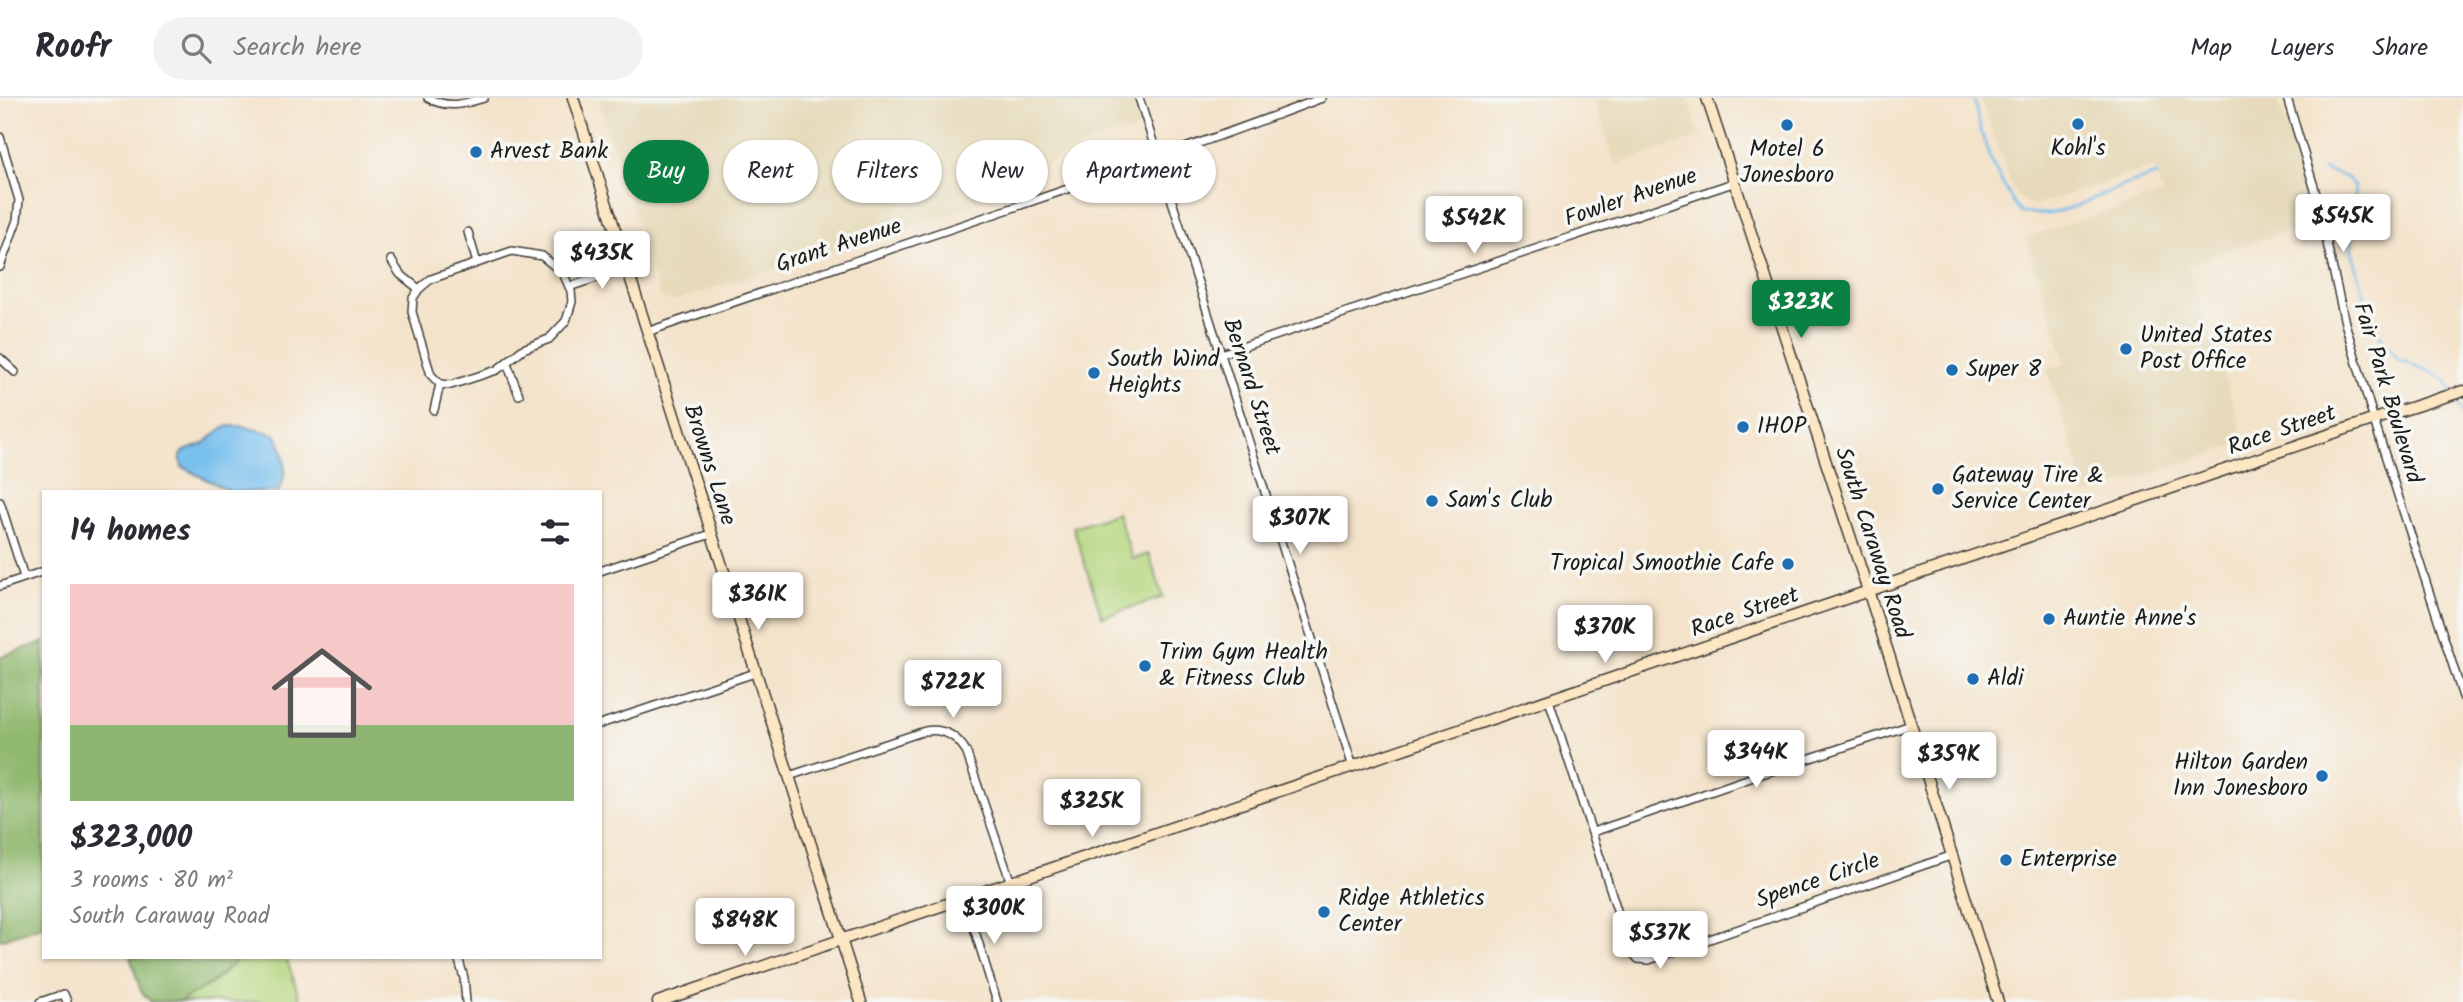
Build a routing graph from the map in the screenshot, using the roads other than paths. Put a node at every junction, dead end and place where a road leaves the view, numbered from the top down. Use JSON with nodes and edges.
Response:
{"nodes":[{"id":1,"x":429,"y":98,"type":"edge"},
{"id":2,"x":484,"y":98,"type":"edge"},
{"id":3,"x":573,"y":98,"type":"edge"},
{"id":4,"x":1139,"y":98,"type":"edge"},
{"id":5,"x":1322,"y":98,"type":"edge"},
{"id":6,"x":1707,"y":98,"type":"edge"},
{"id":7,"x":2287,"y":98,"type":"edge"},
{"id":8,"x":0,"y":137,"type":"edge"},
{"id":9,"x":1152,"y":140,"type":"edge"},
{"id":10,"x":1207,"y":140,"type":"edge"},
{"id":11,"x":1733,"y":183,"type":"junction"},
{"id":12,"x":1062,"y":191,"type":"edge"},
{"id":13,"x":1172,"y":203,"type":"edge"},
{"id":14,"x":468,"y":232,"type":"dead end"},
{"id":15,"x":391,"y":260,"type":"dead end"},
{"id":16,"x":477,"y":263,"type":"junction"},
{"id":17,"x":0,"y":267,"type":"edge"},
{"id":18,"x":626,"y":268,"type":"junction"},
{"id":19,"x":569,"y":287,"type":"junction"},
{"id":20,"x":419,"y":289,"type":"junction"},
{"id":21,"x":647,"y":332,"type":"junction"},
{"id":22,"x":1221,"y":354,"type":"junction"},
{"id":23,"x":0,"y":358,"type":"edge"},
{"id":24,"x":507,"y":363,"type":"junction"},
{"id":25,"x":15,"y":372,"type":"dead end"},
{"id":26,"x":440,"y":384,"type":"junction"},
{"id":27,"x":2462,"y":392,"type":"edge"},
{"id":28,"x":519,"y":395,"type":"dead end"},
{"id":29,"x":434,"y":411,"type":"dead end"},
{"id":30,"x":2375,"y":419,"type":"junction"},
{"id":31,"x":0,"y":502,"type":"edge"},
{"id":32,"x":711,"y":534,"type":"junction"},
{"id":33,"x":602,"y":570,"type":"edge"},
{"id":34,"x":42,"y":571,"type":"edge"},
{"id":35,"x":24,"y":577,"type":"junction"},
{"id":36,"x":0,"y":586,"type":"edge"},
{"id":37,"x":1868,"y":591,"type":"junction"},
{"id":38,"x":2463,"y":663,"type":"edge"},
{"id":39,"x":2453,"y":666,"type":"junction"},
{"id":40,"x":755,"y":673,"type":"junction"},
{"id":41,"x":2463,"y":697,"type":"edge"},
{"id":42,"x":1549,"y":700,"type":"junction"},
{"id":43,"x":602,"y":723,"type":"edge"},
{"id":44,"x":1911,"y":725,"type":"junction"},
{"id":45,"x":1353,"y":767,"type":"junction"},
{"id":46,"x":789,"y":776,"type":"junction"},
{"id":47,"x":1593,"y":832,"type":"junction"},
{"id":48,"x":1953,"y":855,"type":"junction"},
{"id":49,"x":1011,"y":883,"type":"junction"},
{"id":50,"x":965,"y":899,"type":"junction"},
{"id":51,"x":841,"y":941,"type":"junction"},
{"id":52,"x":459,"y":959,"type":"edge"},
{"id":53,"x":40,"y":1002,"type":"edge"},
{"id":54,"x":67,"y":1002,"type":"edge"},
{"id":55,"x":466,"y":1002,"type":"edge"},
{"id":56,"x":659,"y":1002,"type":"edge"},
{"id":57,"x":861,"y":1002,"type":"edge"},
{"id":58,"x":998,"y":1002,"type":"edge"},
{"id":59,"x":1998,"y":1002,"type":"edge"}],
"edges":[{"from":1,"to":2,"type":"street"},
{"from":3,"to":18,"type":"street","name":"Browns Lane"},
{"from":4,"to":9,"type":"street","name":"Bernard Street"},
{"from":5,"to":10,"type":"street","name":"Grant Avenue"},
{"from":6,"to":11,"type":"street","name":"South Caraway Road"},
{"from":7,"to":30,"type":"street","name":"Fair Park Boulevard"},
{"from":8,"to":17,"type":"street"},
{"from":11,"to":22,"type":"street","name":"Fowler Avenue"},
{"from":11,"to":37,"type":"street","name":"South Caraway Road"},
{"from":12,"to":21,"type":"street","name":"Grant Avenue"},
{"from":13,"to":22,"type":"street","name":"Bernard Street"},
{"from":14,"to":16,"type":"street"},
{"from":15,"to":20,"type":"street"},
{"from":16,"to":19,"type":"street"},
{"from":16,"to":20,"type":"street"},
{"from":18,"to":19,"type":"street"},
{"from":18,"to":21,"type":"street","name":"Browns Lane"},
{"from":19,"to":24,"type":"street"},
{"from":20,"to":26,"type":"street"},
{"from":21,"to":32,"type":"street","name":"Browns Lane"},
{"from":22,"to":45,"type":"street","name":"Bernard Street"},
{"from":23,"to":25,"type":"street"},
{"from":24,"to":26,"type":"street"},
{"from":24,"to":28,"type":"street"},
{"from":26,"to":29,"type":"street"},
{"from":27,"to":30,"type":"street","name":"Race Street"},
{"from":30,"to":37,"type":"street","name":"Race Street"},
{"from":30,"to":39,"type":"street","name":"Fair Park Boulevard"},
{"from":31,"to":35,"type":"street"},
{"from":32,"to":33,"type":"street"},
{"from":32,"to":40,"type":"street","name":"Browns Lane"},
{"from":34,"to":35,"type":"street"},
{"from":35,"to":36,"type":"street"},
{"from":37,"to":42,"type":"street","name":"Race Street"},
{"from":37,"to":44,"type":"street","name":"South Caraway Road"},
{"from":38,"to":39,"type":"street"},
{"from":39,"to":41,"type":"street","name":"Fair Park Boulevard"},
{"from":40,"to":43,"type":"street"},
{"from":40,"to":46,"type":"street","name":"Browns Lane"},
{"from":42,"to":45,"type":"street","name":"Race Street"},
{"from":42,"to":47,"type":"street","name":"Spence Circle"},
{"from":44,"to":47,"type":"street"},
{"from":44,"to":48,"type":"street","name":"South Caraway Road"},
{"from":45,"to":49,"type":"street","name":"Race Street"},
{"from":46,"to":49,"type":"street"},
{"from":46,"to":51,"type":"street","name":"Browns Lane"},
{"from":47,"to":48,"type":"street","name":"Spence Circle"},
{"from":48,"to":59,"type":"street","name":"South Caraway Road"},
{"from":49,"to":50,"type":"street","name":"Race Street"},
{"from":50,"to":51,"type":"street","name":"Race Street"},
{"from":50,"to":58,"type":"street"},
{"from":51,"to":56,"type":"street","name":"Race Street"},
{"from":51,"to":57,"type":"street","name":"Browns Lane"},
{"from":52,"to":55,"type":"street"},
{"from":53,"to":54,"type":"street"}]}
